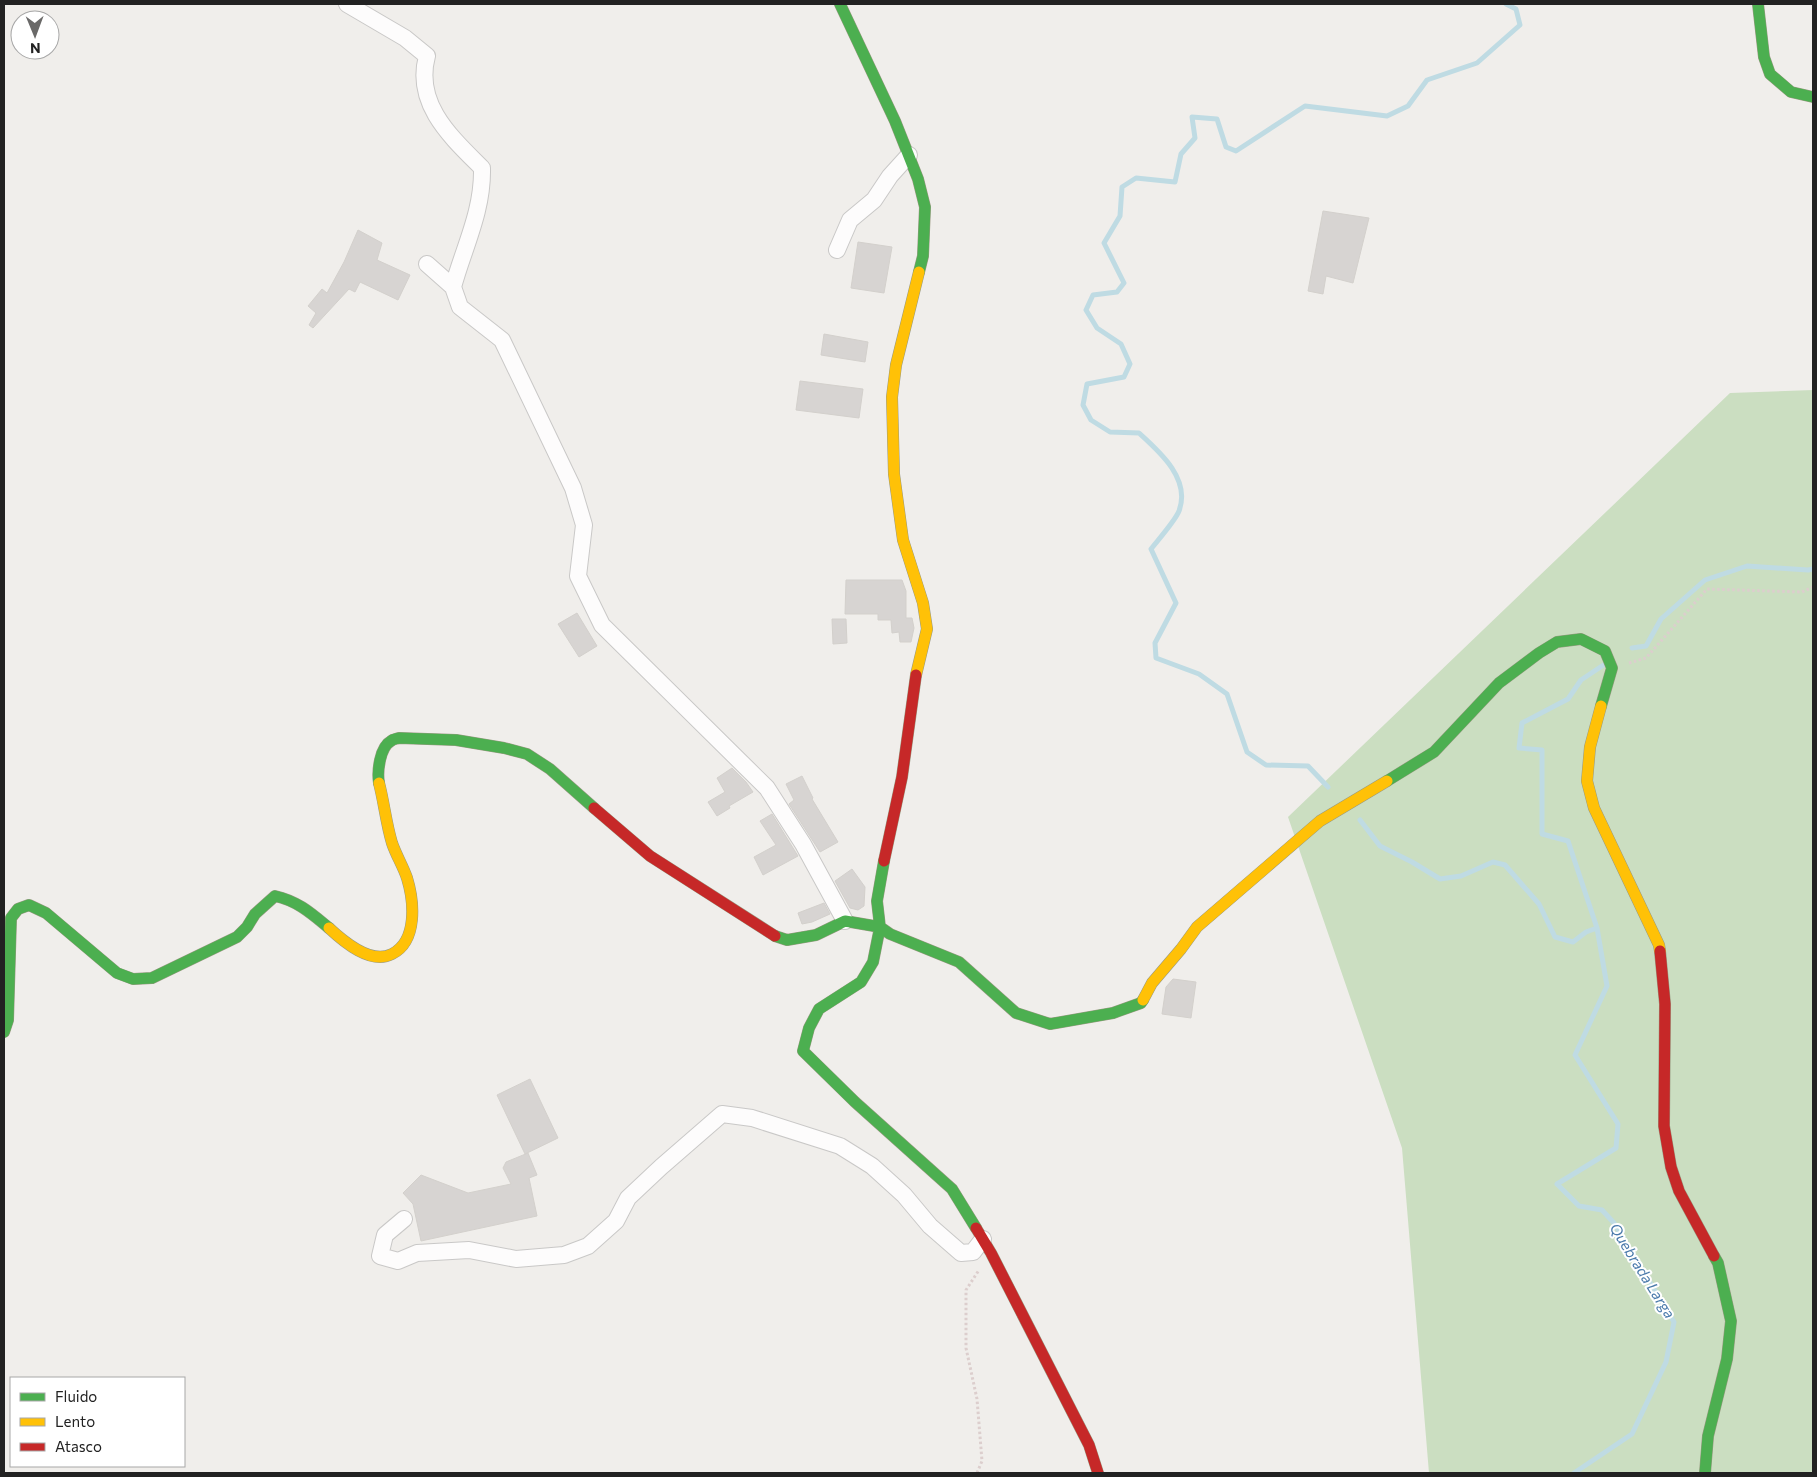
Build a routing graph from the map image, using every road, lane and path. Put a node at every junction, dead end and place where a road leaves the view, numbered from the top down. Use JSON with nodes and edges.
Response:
{"nodes":[{"id":1,"x":348,"y":4,"type":"edge"},
{"id":2,"x":840,"y":4,"type":"edge"},
{"id":3,"x":1758,"y":4,"type":"edge"},
{"id":4,"x":1813,"y":97,"type":"edge"},
{"id":5,"x":909,"y":156,"type":"junction"},
{"id":6,"x":838,"y":250,"type":"dead end"},
{"id":7,"x":427,"y":264,"type":"dead end"},
{"id":8,"x":453,"y":287,"type":"junction"},
{"id":9,"x":1813,"y":587,"type":"edge"},
{"id":10,"x":1612,"y":668,"type":"junction"},
{"id":11,"x":845,"y":921,"type":"junction"},
{"id":12,"x":880,"y":927,"type":"junction"},
{"id":13,"x":4,"y":1032,"type":"edge"},
{"id":14,"x":404,"y":1219,"type":"dead end"},
{"id":15,"x":987,"y":1246,"type":"junction"},
{"id":16,"x":976,"y":1473,"type":"edge"},
{"id":17,"x":1098,"y":1473,"type":"edge"},
{"id":18,"x":1705,"y":1473,"type":"edge"}],
"edges":[{"from":1,"to":8,"type":"street"},
{"from":2,"to":5,"type":"street"},
{"from":3,"to":4,"type":"street"},
{"from":5,"to":6,"type":"street"},
{"from":5,"to":12,"type":"street"},
{"from":7,"to":8,"type":"street"},
{"from":8,"to":11,"type":"street"},
{"from":9,"to":10,"type":"path"},
{"from":10,"to":12,"type":"street"},
{"from":10,"to":18,"type":"street"},
{"from":11,"to":12,"type":"street"},
{"from":11,"to":13,"type":"street"},
{"from":12,"to":15,"type":"street"},
{"from":14,"to":15,"type":"street"},
{"from":15,"to":16,"type":"path"},
{"from":15,"to":17,"type":"street"}]}
